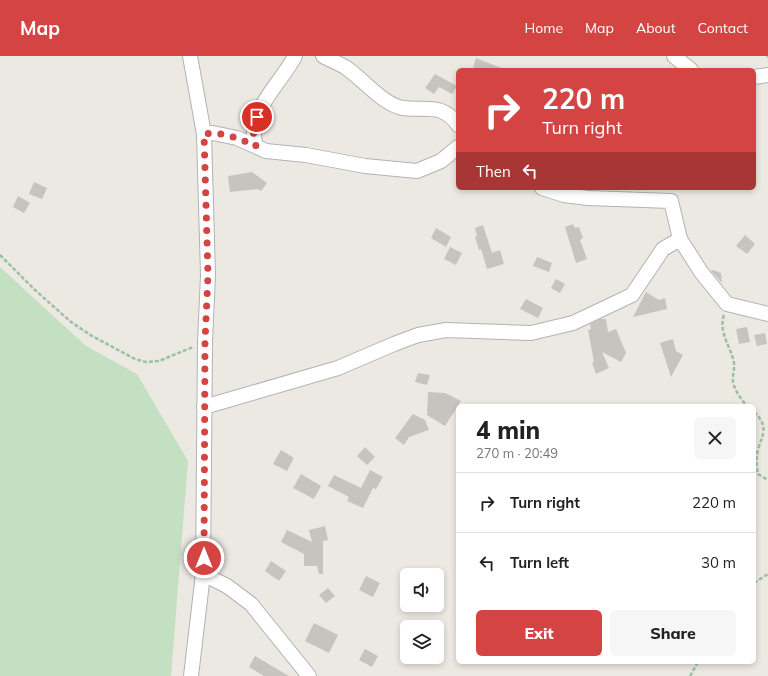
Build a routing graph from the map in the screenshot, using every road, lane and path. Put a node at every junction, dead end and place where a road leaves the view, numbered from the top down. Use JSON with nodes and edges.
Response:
{"nodes":[{"id":1,"x":190,"y":56,"type":"edge"},
{"id":2,"x":295,"y":56,"type":"edge"},
{"id":3,"x":323,"y":56,"type":"edge"},
{"id":4,"x":674,"y":56,"type":"edge"},
{"id":5,"x":689,"y":68,"type":"edge"},
{"id":6,"x":768,"y":75,"type":"edge"},
{"id":7,"x":756,"y":77,"type":"edge"},
{"id":8,"x":456,"y":123,"type":"edge"},
{"id":9,"x":204,"y":134,"type":"junction"},
{"id":10,"x":256,"y":146,"type":"junction"},
{"id":11,"x":456,"y":149,"type":"edge"},
{"id":12,"x":548,"y":190,"type":"edge"},
{"id":13,"x":669,"y":194,"type":"edge"},
{"id":14,"x":680,"y":239,"type":"junction"},
{"id":15,"x":0,"y":255,"type":"edge"},
{"id":16,"x":727,"y":304,"type":"junction"},
{"id":17,"x":768,"y":314,"type":"edge"},
{"id":18,"x":205,"y":342,"type":"junction"},
{"id":19,"x":745,"y":404,"type":"edge"},
{"id":20,"x":204,"y":407,"type":"junction"},
{"id":21,"x":756,"y":413,"type":"edge"},
{"id":22,"x":756,"y":465,"type":"edge"},
{"id":23,"x":756,"y":465,"type":"edge"},
{"id":24,"x":768,"y":480,"type":"edge"},
{"id":25,"x":203,"y":574,"type":"junction"},
{"id":26,"x":768,"y":574,"type":"edge"},
{"id":27,"x":756,"y":583,"type":"edge"},
{"id":28,"x":697,"y":664,"type":"edge"},
{"id":29,"x":191,"y":676,"type":"edge"},
{"id":30,"x":309,"y":676,"type":"edge"},
{"id":31,"x":690,"y":676,"type":"edge"}],
"edges":[{"from":1,"to":9,"type":"street"},
{"from":2,"to":10,"type":"street"},
{"from":3,"to":8,"type":"street"},
{"from":4,"to":5,"type":"street"},
{"from":6,"to":7,"type":"street"},
{"from":9,"to":10,"type":"street"},
{"from":9,"to":18,"type":"street"},
{"from":10,"to":11,"type":"street"},
{"from":12,"to":13,"type":"street"},
{"from":13,"to":14,"type":"street"},
{"from":14,"to":16,"type":"street"},
{"from":14,"to":20,"type":"street"},
{"from":15,"to":18,"type":"path"},
{"from":16,"to":17,"type":"street"},
{"from":16,"to":19,"type":"path"},
{"from":18,"to":20,"type":"street"},
{"from":20,"to":25,"type":"street"},
{"from":21,"to":23,"type":"path"},
{"from":22,"to":24,"type":"path"},
{"from":25,"to":29,"type":"street"},
{"from":25,"to":30,"type":"street"},
{"from":26,"to":27,"type":"path"},
{"from":28,"to":31,"type":"path"}]}
